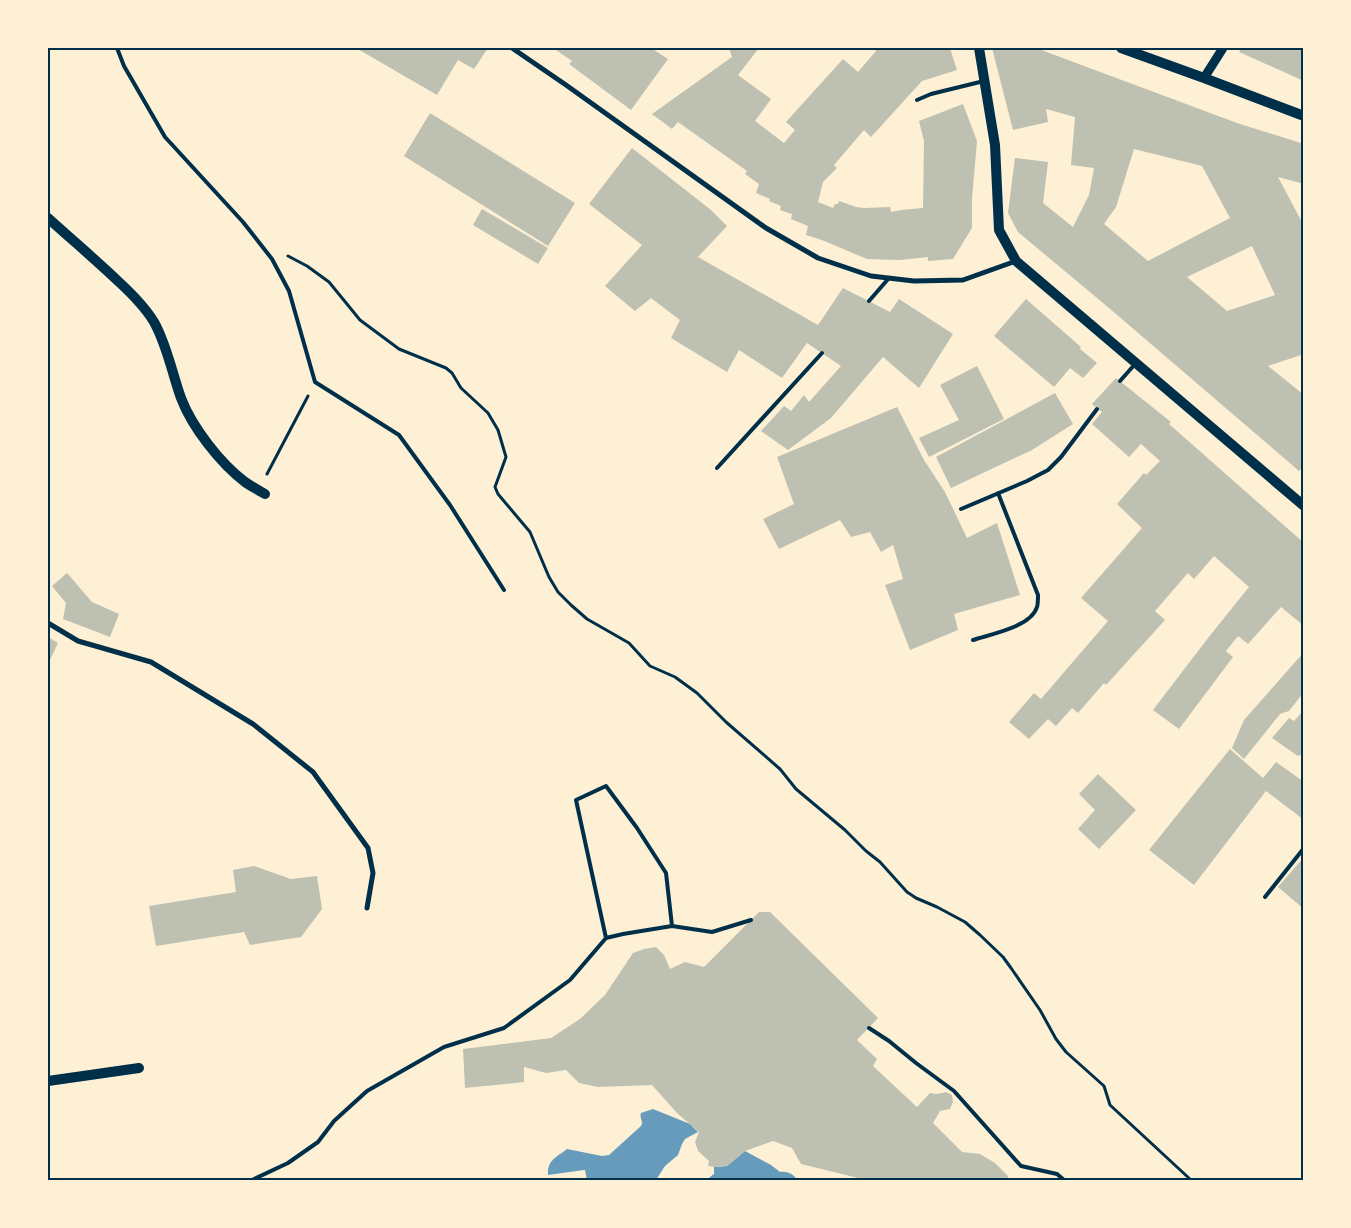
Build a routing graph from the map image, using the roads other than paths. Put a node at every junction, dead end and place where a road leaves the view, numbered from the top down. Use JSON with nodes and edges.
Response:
{"nodes":[{"id":1,"x":117,"y":48,"type":"edge"},
{"id":2,"x":512,"y":48,"type":"edge"},
{"id":3,"x":979,"y":48,"type":"edge"},
{"id":4,"x":1122,"y":48,"type":"edge"},
{"id":5,"x":1223,"y":48,"type":"edge"},
{"id":6,"x":1204,"y":78,"type":"junction"},
{"id":7,"x":984,"y":81,"type":"junction"},
{"id":8,"x":917,"y":100,"type":"dead end"},
{"id":9,"x":1304,"y":116,"type":"edge"},
{"id":10,"x":48,"y":218,"type":"edge"},
{"id":11,"x":1016,"y":261,"type":"junction"},
{"id":12,"x":890,"y":278,"type":"junction"},
{"id":13,"x":869,"y":301,"type":"dead end"},
{"id":14,"x":822,"y":353,"type":"dead end"},
{"id":15,"x":1136,"y":363,"type":"junction"},
{"id":16,"x":1120,"y":381,"type":"dead end"},
{"id":17,"x":1097,"y":409,"type":"dead end"},
{"id":18,"x":717,"y":468,"type":"dead end"},
{"id":19,"x":262,"y":492,"type":"road end"},
{"id":20,"x":998,"y":493,"type":"junction"},
{"id":21,"x":1304,"y":506,"type":"edge"},
{"id":22,"x":961,"y":509,"type":"dead end"},
{"id":23,"x":504,"y":590,"type":"dead end"},
{"id":24,"x":48,"y":623,"type":"edge"},
{"id":25,"x":973,"y":640,"type":"dead end"},
{"id":26,"x":1304,"y":848,"type":"edge"},
{"id":27,"x":1265,"y":897,"type":"dead end"},
{"id":28,"x":367,"y":908,"type":"dead end"},
{"id":29,"x":751,"y":920,"type":"dead end"},
{"id":30,"x":672,"y":926,"type":"junction"},
{"id":31,"x":606,"y":938,"type":"junction"},
{"id":32,"x":869,"y":1028,"type":"dead end"},
{"id":33,"x":139,"y":1068,"type":"dead end"},
{"id":34,"x":48,"y":1081,"type":"edge"},
{"id":35,"x":252,"y":1180,"type":"edge"},
{"id":36,"x":1064,"y":1180,"type":"edge"}],
"edges":[{"from":1,"to":23,"type":"lane"},
{"from":2,"to":12,"type":"street"},
{"from":3,"to":7,"type":"main road"},
{"from":4,"to":6,"type":"main road"},
{"from":5,"to":6,"type":"street"},
{"from":6,"to":9,"type":"main road"},
{"from":7,"to":8,"type":"lane"},
{"from":7,"to":11,"type":"main road"},
{"from":10,"to":19,"type":"main road"},
{"from":11,"to":12,"type":"street"},
{"from":11,"to":15,"type":"main road"},
{"from":12,"to":13,"type":"lane"},
{"from":14,"to":18,"type":"lane"},
{"from":15,"to":16,"type":"lane"},
{"from":15,"to":21,"type":"main road"},
{"from":17,"to":20,"type":"lane"},
{"from":20,"to":22,"type":"lane"},
{"from":20,"to":25,"type":"lane"},
{"from":24,"to":28,"type":"street"},
{"from":26,"to":27,"type":"lane"},
{"from":29,"to":30,"type":"lane"},
{"from":30,"to":31,"type":"lane"},
{"from":30,"to":31,"type":"lane"},
{"from":31,"to":35,"type":"lane"},
{"from":32,"to":36,"type":"lane"},
{"from":33,"to":34,"type":"main road"}]}
